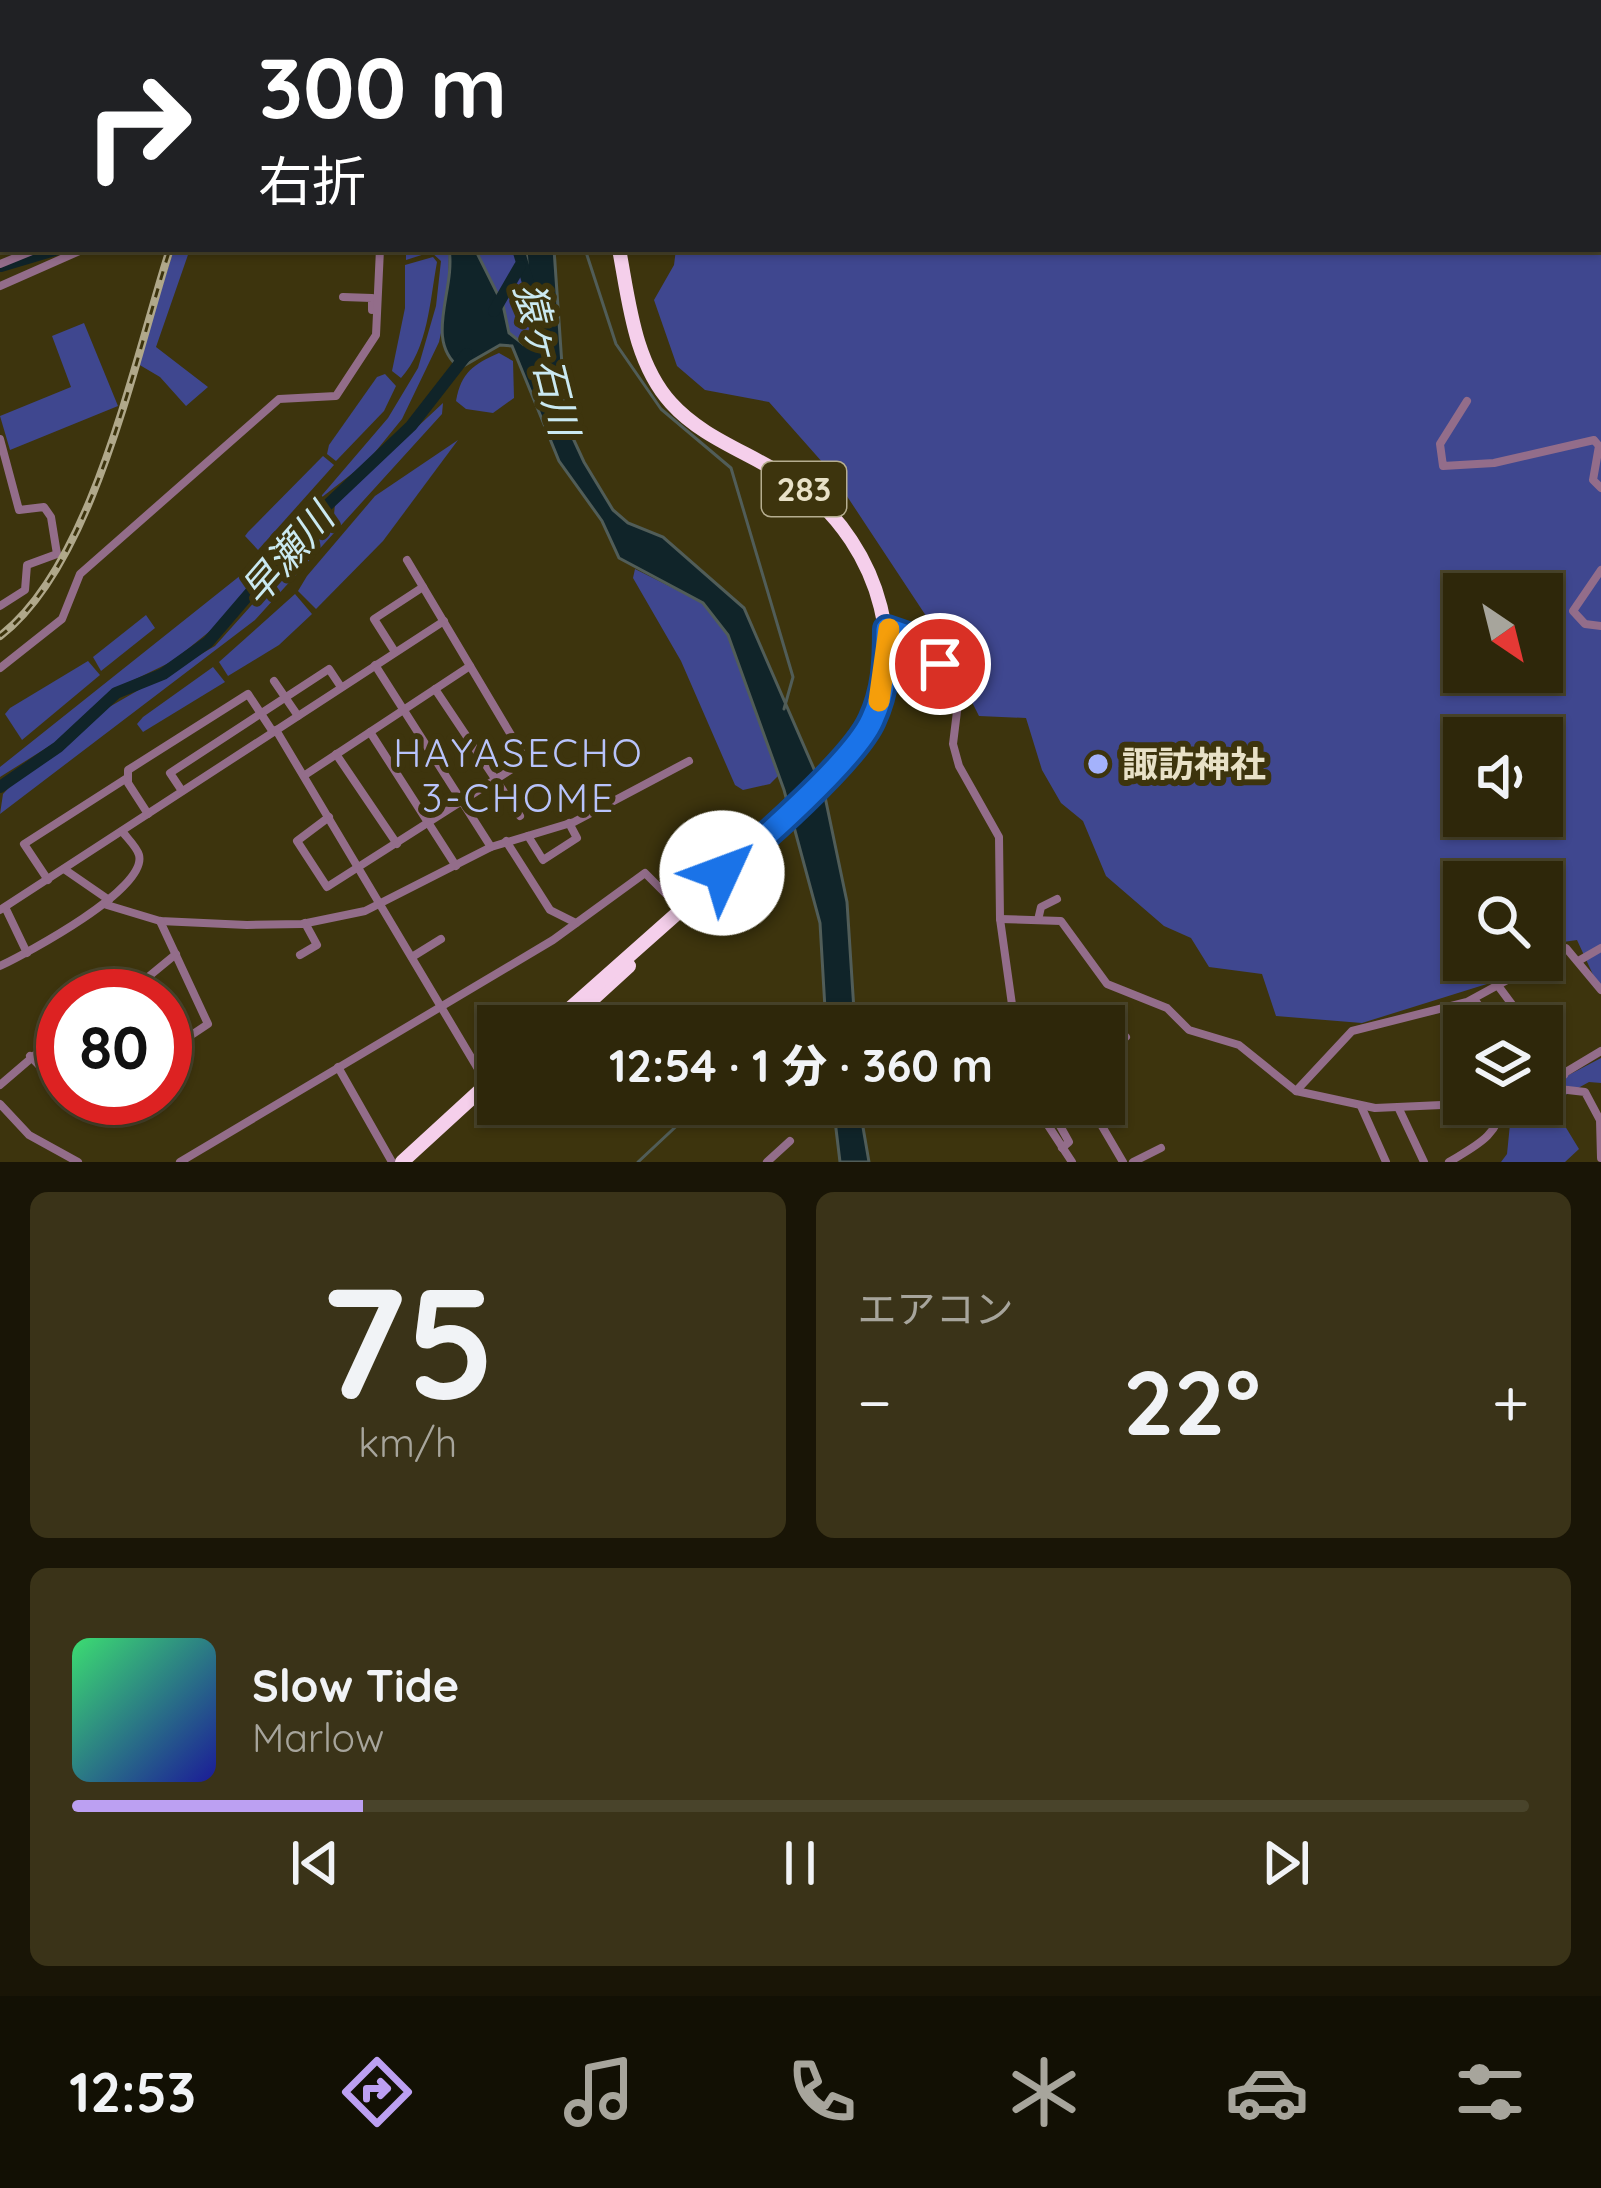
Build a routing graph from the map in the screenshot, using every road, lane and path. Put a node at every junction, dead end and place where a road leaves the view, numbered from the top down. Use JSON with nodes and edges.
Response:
{"nodes":[{"id":1,"x":30,"y":252,"type":"edge"},
{"id":2,"x":77,"y":252,"type":"edge"},
{"id":3,"x":380,"y":252,"type":"edge"},
{"id":4,"x":620,"y":252,"type":"edge"},
{"id":5,"x":0,"y":264,"type":"edge"},
{"id":6,"x":0,"y":286,"type":"edge"},
{"id":7,"x":343,"y":297,"type":"dead end"},
{"id":8,"x":372,"y":310,"type":"dead end"},
{"id":9,"x":1467,"y":401,"type":"dead end"},
{"id":10,"x":0,"y":439,"type":"edge"},
{"id":11,"x":1601,"y":488,"type":"edge"},
{"id":12,"x":407,"y":560,"type":"dead end"},
{"id":13,"x":1601,"y":570,"type":"edge"},
{"id":14,"x":423,"y":587,"type":"junction"},
{"id":15,"x":0,"y":606,"type":"edge"},
{"id":16,"x":443,"y":621,"type":"junction"},
{"id":17,"x":1601,"y":626,"type":"edge"},
{"id":18,"x":887,"y":629,"type":"junction"},
{"id":19,"x":395,"y":652,"type":"junction"},
{"id":20,"x":375,"y":665,"type":"junction"},
{"id":21,"x":470,"y":666,"type":"junction"},
{"id":22,"x":0,"y":668,"type":"edge"},
{"id":23,"x":274,"y":681,"type":"dead end"},
{"id":24,"x":341,"y":687,"type":"junction"},
{"id":25,"x":435,"y":689,"type":"junction"},
{"id":26,"x":285,"y":698,"type":"junction"},
{"id":27,"x":404,"y":710,"type":"junction"},
{"id":28,"x":261,"y":713,"type":"junction"},
{"id":29,"x":298,"y":716,"type":"junction"},
{"id":30,"x":275,"y":731,"type":"junction"},
{"id":31,"x":370,"y":732,"type":"junction"},
{"id":32,"x":336,"y":754,"type":"junction"},
{"id":33,"x":689,"y":761,"type":"dead end"},
{"id":34,"x":304,"y":775,"type":"junction"},
{"id":35,"x":127,"y":778,"type":"junction"},
{"id":36,"x":495,"y":780,"type":"junction"},
{"id":37,"x":182,"y":791,"type":"junction"},
{"id":38,"x":462,"y":801,"type":"junction"},
{"id":39,"x":148,"y":814,"type":"junction"},
{"id":40,"x":520,"y":816,"type":"dead end"},
{"id":41,"x":329,"y":817,"type":"junction"},
{"id":42,"x":429,"y":823,"type":"junction"},
{"id":43,"x":569,"y":823,"type":"junction"},
{"id":44,"x":122,"y":831,"type":"junction"},
{"id":45,"x":528,"y":836,"type":"junction"},
{"id":46,"x":506,"y":841,"type":"junction"},
{"id":47,"x":397,"y":844,"type":"junction"},
{"id":48,"x":491,"y":847,"type":"junction"},
{"id":49,"x":456,"y":866,"type":"junction"},
{"id":50,"x":360,"y":868,"type":"junction"},
{"id":51,"x":64,"y":869,"type":"junction"},
{"id":52,"x":726,"y":870,"type":"junction"},
{"id":53,"x":48,"y":880,"type":"junction"},
{"id":54,"x":1057,"y":899,"type":"dead end"},
{"id":55,"x":108,"y":902,"type":"junction"},
{"id":56,"x":383,"y":907,"type":"junction"},
{"id":57,"x":2,"y":908,"type":"edge"},
{"id":58,"x":681,"y":909,"type":"junction"},
{"id":59,"x":1000,"y":919,"type":"junction"},
{"id":60,"x":1038,"y":920,"type":"junction"},
{"id":61,"x":160,"y":921,"type":"junction"},
{"id":62,"x":305,"y":923,"type":"junction"},
{"id":63,"x":577,"y":923,"type":"junction"},
{"id":64,"x":441,"y":939,"type":"dead end"},
{"id":65,"x":1601,"y":948,"type":"edge"},
{"id":66,"x":27,"y":953,"type":"junction"},
{"id":67,"x":176,"y":955,"type":"junction"},
{"id":68,"x":300,"y":955,"type":"dead end"},
{"id":69,"x":412,"y":957,"type":"junction"},
{"id":70,"x":1580,"y":960,"type":"junction"},
{"id":71,"x":0,"y":966,"type":"edge"},
{"id":72,"x":159,"y":969,"type":"edge"},
{"id":73,"x":182,"y":969,"type":"edge"},
{"id":74,"x":1498,"y":987,"type":"junction"},
{"id":75,"x":192,"y":990,"type":"edge"},
{"id":76,"x":1601,"y":990,"type":"edge"},
{"id":77,"x":1474,"y":999,"type":"junction"},
{"id":78,"x":574,"y":1005,"type":"edge"},
{"id":79,"x":585,"y":1005,"type":"edge"},
{"id":80,"x":1013,"y":1005,"type":"edge"},
{"id":81,"x":1454,"y":1005,"type":"edge"},
{"id":82,"x":1478,"y":1005,"type":"edge"},
{"id":83,"x":1512,"y":1005,"type":"edge"},
{"id":84,"x":441,"y":1008,"type":"junction"},
{"id":85,"x":1443,"y":1008,"type":"edge"},
{"id":86,"x":192,"y":1035,"type":"edge"},
{"id":87,"x":1601,"y":1051,"type":"edge"},
{"id":88,"x":36,"y":1052,"type":"edge"},
{"id":89,"x":31,"y":1056,"type":"junction"},
{"id":90,"x":477,"y":1058,"type":"edge"},
{"id":91,"x":36,"y":1061,"type":"edge"},
{"id":92,"x":338,"y":1067,"type":"junction"},
{"id":93,"x":1564,"y":1075,"type":"edge"},
{"id":94,"x":0,"y":1085,"type":"edge"},
{"id":95,"x":1563,"y":1089,"type":"edge"},
{"id":96,"x":1296,"y":1091,"type":"junction"},
{"id":97,"x":477,"y":1096,"type":"edge"},
{"id":98,"x":477,"y":1098,"type":"edge"},
{"id":99,"x":0,"y":1104,"type":"edge"},
{"id":100,"x":1443,"y":1105,"type":"edge"},
{"id":101,"x":1361,"y":1106,"type":"junction"},
{"id":102,"x":1399,"y":1108,"type":"junction"},
{"id":103,"x":1047,"y":1125,"type":"edge"},
{"id":104,"x":1060,"y":1125,"type":"edge"},
{"id":105,"x":1101,"y":1125,"type":"edge"},
{"id":106,"x":1499,"y":1125,"type":"edge"},
{"id":107,"x":790,"y":1142,"type":"dead end"},
{"id":108,"x":1062,"y":1148,"type":"junction"},
{"id":109,"x":1161,"y":1148,"type":"dead end"},
{"id":110,"x":1601,"y":1157,"type":"edge"},
{"id":111,"x":58,"y":1158,"type":"edge"},
{"id":112,"x":78,"y":1162,"type":"edge"},
{"id":113,"x":180,"y":1162,"type":"edge"},
{"id":114,"x":392,"y":1162,"type":"edge"},
{"id":115,"x":402,"y":1162,"type":"edge"},
{"id":116,"x":414,"y":1162,"type":"edge"},
{"id":117,"x":767,"y":1162,"type":"edge"},
{"id":118,"x":1072,"y":1162,"type":"edge"},
{"id":119,"x":1123,"y":1162,"type":"edge"},
{"id":120,"x":1133,"y":1162,"type":"edge"},
{"id":121,"x":1386,"y":1162,"type":"edge"},
{"id":122,"x":1424,"y":1162,"type":"edge"},
{"id":123,"x":1449,"y":1162,"type":"edge"}],
"edges":[{"from":1,"to":5,"type":"street"},
{"from":2,"to":6,"type":"street"},
{"from":3,"to":22,"type":"street"},
{"from":4,"to":18,"type":"highway","number":"283"},
{"from":7,"to":8,"type":"street"},
{"from":9,"to":11,"type":"street"},
{"from":10,"to":15,"type":"street"},
{"from":12,"to":14,"type":"street"},
{"from":13,"to":17,"type":"street"},
{"from":14,"to":16,"type":"street"},
{"from":14,"to":19,"type":"street"},
{"from":16,"to":19,"type":"street"},
{"from":16,"to":21,"type":"street"},
{"from":18,"to":52,"type":"highway","number":"283"},
{"from":18,"to":59,"type":"street"},
{"from":19,"to":20,"type":"street"},
{"from":20,"to":24,"type":"street"},
{"from":20,"to":27,"type":"street"},
{"from":21,"to":25,"type":"street"},
{"from":21,"to":36,"type":"street"},
{"from":23,"to":26,"type":"street"},
{"from":24,"to":26,"type":"street"},
{"from":24,"to":29,"type":"street"},
{"from":25,"to":27,"type":"street"},
{"from":25,"to":36,"type":"street"},
{"from":26,"to":28,"type":"street"},
{"from":26,"to":29,"type":"street"},
{"from":27,"to":31,"type":"street"},
{"from":27,"to":38,"type":"street"},
{"from":28,"to":30,"type":"street"},
{"from":28,"to":35,"type":"street"},
{"from":28,"to":37,"type":"street"},
{"from":29,"to":30,"type":"street"},
{"from":30,"to":34,"type":"street"},
{"from":30,"to":37,"type":"street"},
{"from":31,"to":32,"type":"street"},
{"from":31,"to":42,"type":"street"},
{"from":32,"to":34,"type":"street"},
{"from":32,"to":47,"type":"street"},
{"from":33,"to":43,"type":"street"},
{"from":34,"to":41,"type":"street"},
{"from":35,"to":39,"type":"street"},
{"from":35,"to":53,"type":"street"},
{"from":36,"to":38,"type":"street"},
{"from":36,"to":40,"type":"street"},
{"from":37,"to":39,"type":"street"},
{"from":38,"to":42,"type":"street"},
{"from":38,"to":48,"type":"street"},
{"from":39,"to":44,"type":"street"},
{"from":41,"to":50,"type":"street"},
{"from":41,"to":50,"type":"street"},
{"from":42,"to":47,"type":"street"},
{"from":42,"to":49,"type":"street"},
{"from":43,"to":45,"type":"street"},
{"from":43,"to":45,"type":"street"},
{"from":44,"to":51,"type":"street"},
{"from":44,"to":55,"type":"street"},
{"from":45,"to":46,"type":"street"},
{"from":46,"to":48,"type":"street"},
{"from":46,"to":63,"type":"street"},
{"from":47,"to":50,"type":"street"},
{"from":48,"to":49,"type":"street"},
{"from":49,"to":56,"type":"street"},
{"from":50,"to":56,"type":"street"},
{"from":51,"to":53,"type":"street"},
{"from":51,"to":55,"type":"street"},
{"from":52,"to":58,"type":"highway","number":"283"},
{"from":52,"to":79,"type":"highway","number":"283"},
{"from":53,"to":57,"type":"street"},
{"from":54,"to":60,"type":"street"},
{"from":55,"to":61,"type":"street"},
{"from":55,"to":66,"type":"street"},
{"from":56,"to":62,"type":"street"},
{"from":56,"to":69,"type":"street"},
{"from":57,"to":66,"type":"street"},
{"from":58,"to":63,"type":"street"},
{"from":58,"to":78,"type":"highway","number":"283"},
{"from":59,"to":60,"type":"street"},
{"from":59,"to":80,"type":"street"},
{"from":60,"to":96,"type":"street"},
{"from":61,"to":62,"type":"street"},
{"from":61,"to":67,"type":"street"},
{"from":62,"to":68,"type":"street"},
{"from":63,"to":84,"type":"street"},
{"from":64,"to":69,"type":"street"},
{"from":65,"to":70,"type":"street"},
{"from":66,"to":71,"type":"street"},
{"from":67,"to":72,"type":"street"},
{"from":67,"to":73,"type":"street"},
{"from":69,"to":84,"type":"street"},
{"from":70,"to":74,"type":"street"},
{"from":70,"to":76,"type":"street"},
{"from":74,"to":77,"type":"street"},
{"from":74,"to":83,"type":"street"},
{"from":75,"to":86,"type":"street"},
{"from":77,"to":81,"type":"street"},
{"from":77,"to":82,"type":"street"},
{"from":84,"to":90,"type":"street"},
{"from":84,"to":92,"type":"street"},
{"from":85,"to":96,"type":"street"},
{"from":87,"to":93,"type":"street"},
{"from":88,"to":89,"type":"street"},
{"from":89,"to":91,"type":"street"},
{"from":89,"to":94,"type":"street"},
{"from":92,"to":113,"type":"street"},
{"from":92,"to":114,"type":"street"},
{"from":95,"to":110,"type":"street"},
{"from":96,"to":101,"type":"street"},
{"from":97,"to":115,"type":"highway"},
{"from":98,"to":116,"type":"highway"},
{"from":99,"to":111,"type":"street"},
{"from":100,"to":102,"type":"street"},
{"from":101,"to":102,"type":"street"},
{"from":101,"to":121,"type":"street"},
{"from":102,"to":122,"type":"street"},
{"from":103,"to":108,"type":"street"},
{"from":104,"to":108,"type":"street"},
{"from":105,"to":119,"type":"street"},
{"from":106,"to":123,"type":"street"},
{"from":107,"to":117,"type":"street"},
{"from":108,"to":118,"type":"street"},
{"from":109,"to":120,"type":"street"},
{"from":111,"to":112,"type":"street"}]}
